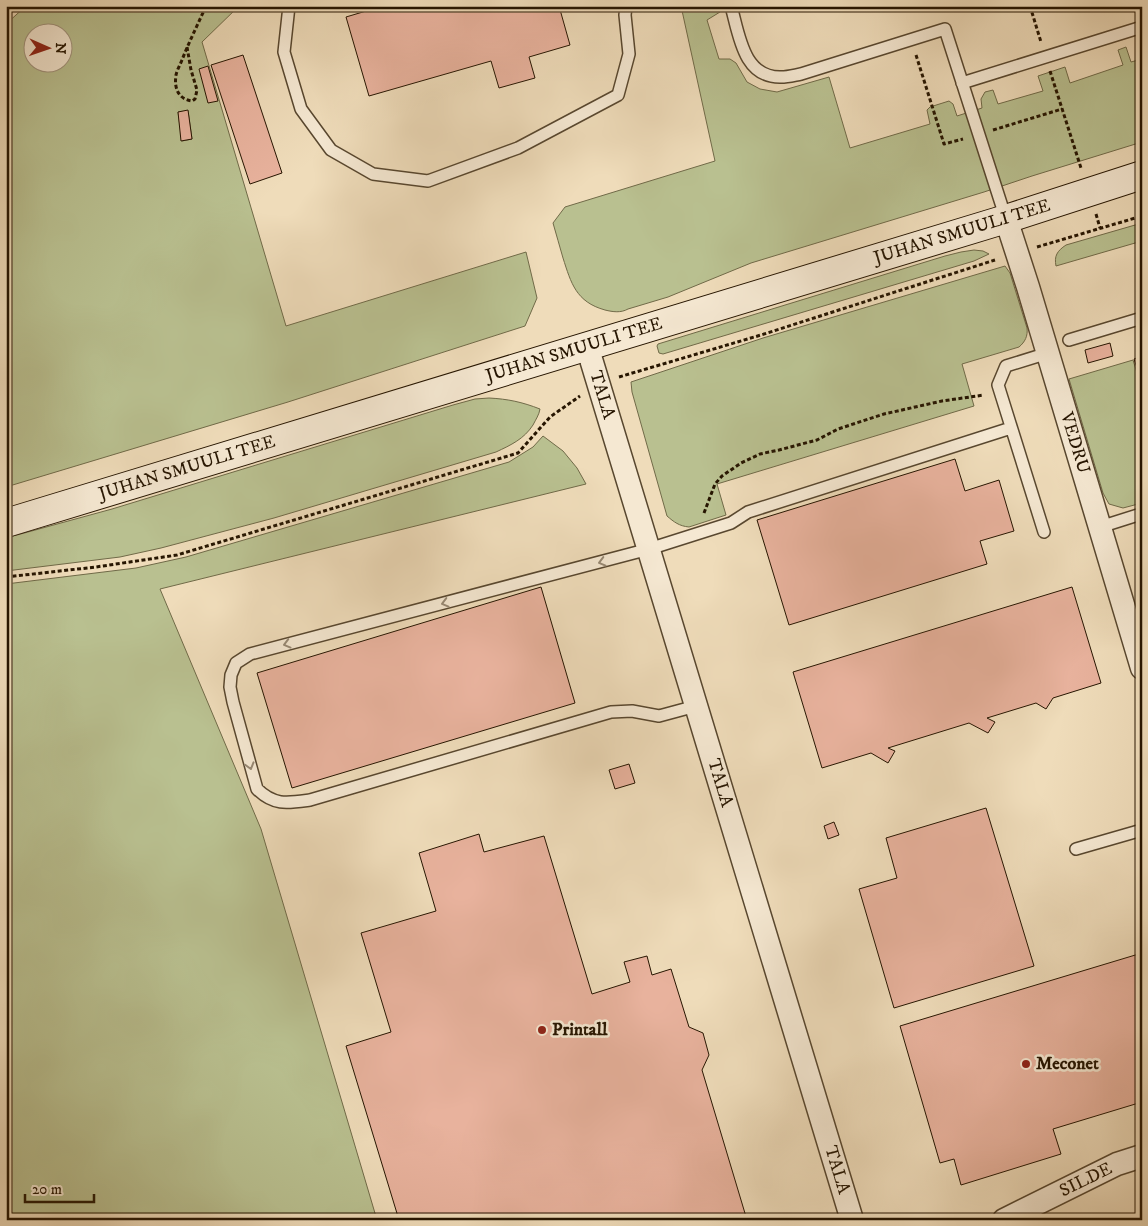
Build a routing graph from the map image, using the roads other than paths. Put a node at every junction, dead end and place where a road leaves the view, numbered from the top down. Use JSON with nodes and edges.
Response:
{"nodes":[{"id":1,"x":288,"y":6,"type":"edge"},
{"id":2,"x":626,"y":6,"type":"edge"},
{"id":3,"x":731,"y":6,"type":"edge"},
{"id":4,"x":1142,"y":27,"type":"edge"},
{"id":5,"x":962,"y":83,"type":"junction"},
{"id":6,"x":1142,"y":175,"type":"edge"},
{"id":7,"x":1006,"y":219,"type":"junction"},
{"id":8,"x":1142,"y":318,"type":"edge"},
{"id":9,"x":1069,"y":340,"type":"dead end"},
{"id":10,"x":588,"y":346,"type":"junction"},
{"id":11,"x":1048,"y":353,"type":"junction"},
{"id":12,"x":1011,"y":428,"type":"junction"},
{"id":13,"x":1142,"y":515,"type":"edge"},
{"id":14,"x":6,"y":523,"type":"edge"},
{"id":15,"x":1100,"y":527,"type":"junction"},
{"id":16,"x":1044,"y":532,"type":"dead end"},
{"id":17,"x":649,"y":550,"type":"junction"},
{"id":18,"x":1141,"y":664,"type":"edge"},
{"id":19,"x":696,"y":706,"type":"junction"},
{"id":20,"x":1142,"y":830,"type":"edge"},
{"id":21,"x":1076,"y":849,"type":"dead end"},
{"id":22,"x":1142,"y":1156,"type":"edge"},
{"id":23,"x":852,"y":1220,"type":"edge"},
{"id":24,"x":1004,"y":1220,"type":"edge"}],
"edges":[{"from":1,"to":2,"type":"lane"},
{"from":3,"to":5,"type":"lane"},
{"from":4,"to":5,"type":"lane"},
{"from":5,"to":7,"type":"lane"},
{"from":6,"to":7,"type":"main road","name":"JUHAN SMUULI TEE"},
{"from":7,"to":10,"type":"main road","name":"JUHAN SMUULI TEE"},
{"from":7,"to":11,"type":"street","name":"VEDRU"},
{"from":8,"to":9,"type":"lane"},
{"from":10,"to":14,"type":"main road","name":"JUHAN SMUULI TEE"},
{"from":10,"to":17,"type":"street","name":"TALA"},
{"from":11,"to":12,"type":"lane"},
{"from":11,"to":15,"type":"street","name":"VEDRU"},
{"from":12,"to":16,"type":"lane"},
{"from":12,"to":17,"type":"lane"},
{"from":13,"to":15,"type":"lane"},
{"from":15,"to":18,"type":"street","name":"VEDRU"},
{"from":17,"to":19,"type":"street","name":"TALA"},
{"from":17,"to":19,"type":"lane","one_way":true},
{"from":19,"to":23,"type":"street","name":"TALA"},
{"from":20,"to":21,"type":"lane"},
{"from":22,"to":24,"type":"street","name":"SILDE"}]}
